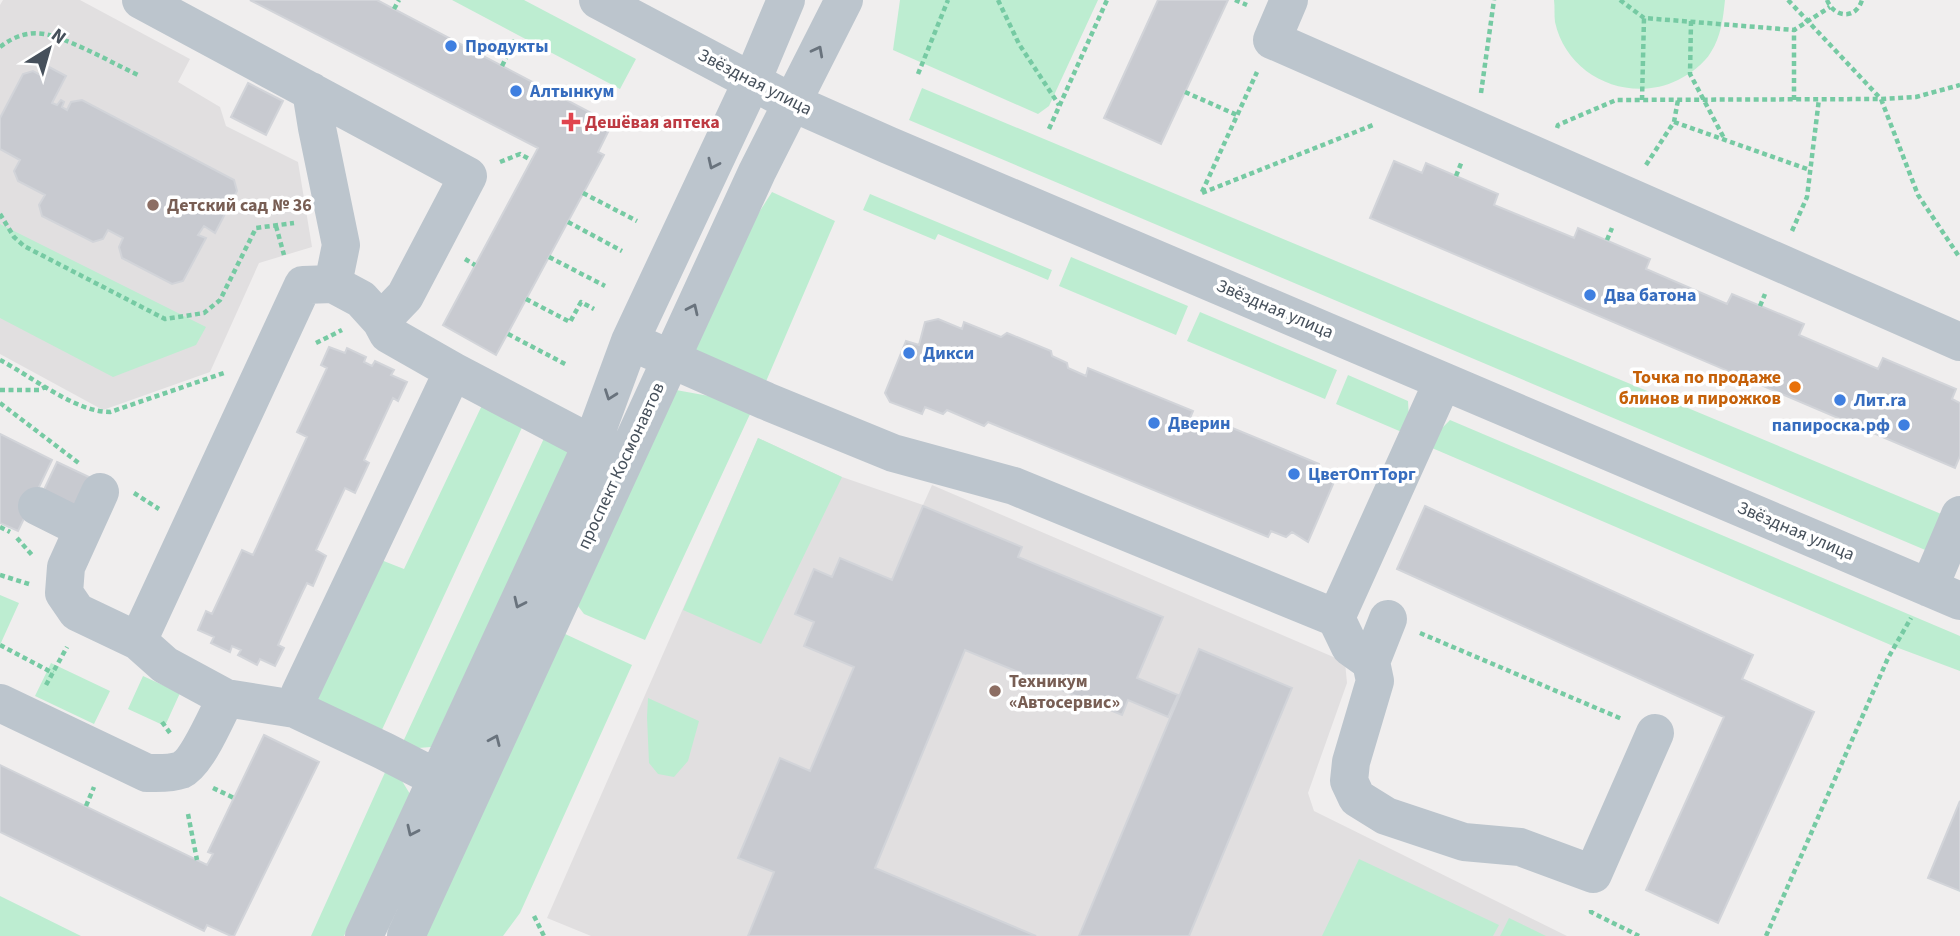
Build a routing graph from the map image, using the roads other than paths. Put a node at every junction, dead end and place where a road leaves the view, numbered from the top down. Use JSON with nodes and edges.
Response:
{"nodes":[{"id":1,"x":141,"y":0,"type":"edge"},
{"id":2,"x":598,"y":0,"type":"edge"},
{"id":3,"x":786,"y":0,"type":"edge"},
{"id":4,"x":844,"y":0,"type":"edge"},
{"id":5,"x":1289,"y":0,"type":"edge"},
{"id":6,"x":752,"y":81,"type":"junction"},
{"id":7,"x":311,"y":91,"type":"junction"},
{"id":8,"x":791,"y":102,"type":"junction"},
{"id":9,"x":333,"y":284,"type":"junction"},
{"id":10,"x":364,"y":325,"type":"junction"},
{"id":11,"x":630,"y":341,"type":"junction"},
{"id":12,"x":1960,"y":342,"type":"edge"},
{"id":13,"x":670,"y":359,"type":"junction"},
{"id":14,"x":453,"y":371,"type":"junction"},
{"id":15,"x":1443,"y":381,"type":"junction"},
{"id":16,"x":592,"y":444,"type":"junction"},
{"id":17,"x":100,"y":492,"type":"dead end"},
{"id":18,"x":37,"y":506,"type":"dead end"},
{"id":19,"x":1960,"y":514,"type":"edge"},
{"id":20,"x":83,"y":528,"type":"junction"},
{"id":21,"x":1944,"y":594,"type":"edge"},
{"id":22,"x":1336,"y":618,"type":"junction"},
{"id":23,"x":1388,"y":619,"type":"road end"},
{"id":24,"x":138,"y":641,"type":"junction"},
{"id":25,"x":1371,"y":662,"type":"junction"},
{"id":26,"x":226,"y":698,"type":"junction"},
{"id":27,"x":295,"y":709,"type":"junction"},
{"id":28,"x":15,"y":710,"type":"edge"},
{"id":29,"x":1654,"y":733,"type":"road end"},
{"id":30,"x":437,"y":778,"type":"junction"},
{"id":31,"x":471,"y":794,"type":"junction"},
{"id":32,"x":364,"y":936,"type":"edge"},
{"id":33,"x":406,"y":936,"type":"edge"}],
"edges":[{"from":1,"to":7,"type":"street"},
{"from":2,"to":6,"type":"street","name":"Звёздная улица"},
{"from":3,"to":6,"type":"street","name":"проспект Космонавтов"},
{"from":8,"to":4,"type":"street","name":"проспект Космонавтов","one_way":true},
{"from":5,"to":12,"type":"street"},
{"from":6,"to":8,"type":"street","name":"Звёздная улица"},
{"from":6,"to":11,"type":"street","name":"проспект Космонавтов","one_way":true},
{"from":7,"to":9,"type":"street"},
{"from":7,"to":10,"type":"street"},
{"from":13,"to":8,"type":"street","name":"проспект Космонавтов","one_way":true},
{"from":8,"to":15,"type":"street","name":"Звёздная улица"},
{"from":9,"to":10,"type":"street"},
{"from":9,"to":24,"type":"street"},
{"from":10,"to":14,"type":"street"},
{"from":11,"to":13,"type":"street"},
{"from":11,"to":16,"type":"street","name":"проспект Космонавтов","one_way":true},
{"from":13,"to":22,"type":"street"},
{"from":31,"to":13,"type":"street","name":"проспект Космонавтов","one_way":true},
{"from":14,"to":16,"type":"street"},
{"from":14,"to":27,"type":"street"},
{"from":15,"to":21,"type":"street","name":"Звёздная улица"},
{"from":15,"to":22,"type":"street"},
{"from":16,"to":30,"type":"street","name":"проспект Космонавтов","one_way":true},
{"from":17,"to":20,"type":"street"},
{"from":18,"to":20,"type":"street"},
{"from":19,"to":21,"type":"street"},
{"from":20,"to":24,"type":"street"},
{"from":22,"to":25,"type":"street"},
{"from":23,"to":25,"type":"street"},
{"from":24,"to":26,"type":"street"},
{"from":25,"to":29,"type":"street"},
{"from":26,"to":27,"type":"street"},
{"from":26,"to":28,"type":"street"},
{"from":27,"to":30,"type":"street"},
{"from":30,"to":31,"type":"street"},
{"from":30,"to":32,"type":"street","name":"проспект Космонавтов","one_way":true},
{"from":31,"to":33,"type":"street","name":"проспект Космонавтов"}]}
